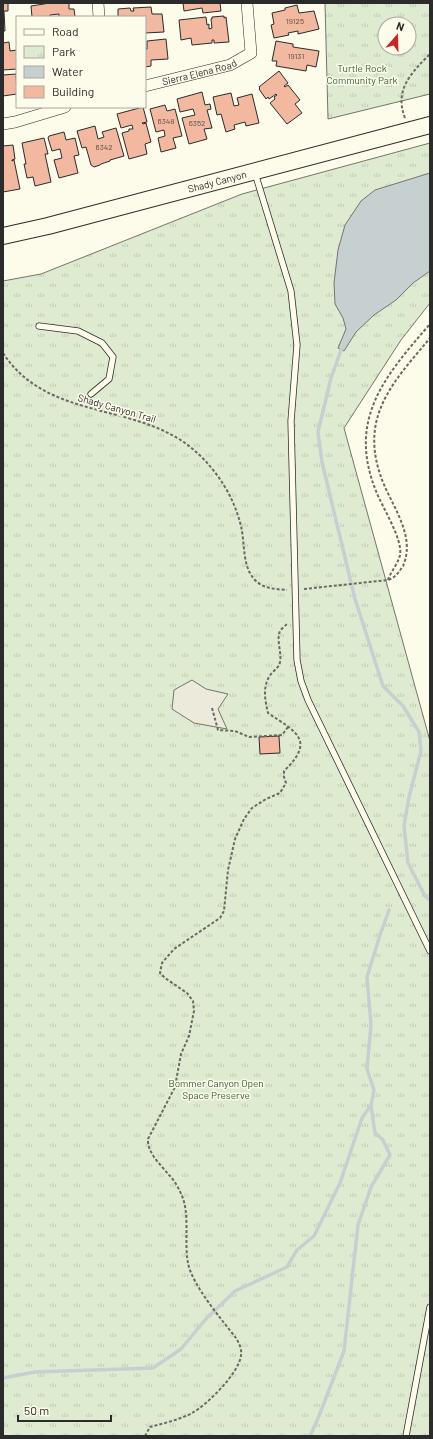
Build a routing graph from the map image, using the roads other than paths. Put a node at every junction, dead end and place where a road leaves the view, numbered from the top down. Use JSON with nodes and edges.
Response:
{"nodes":[{"id":1,"x":98,"y":3,"type":"edge"},
{"id":2,"x":247,"y":3,"type":"edge"},
{"id":3,"x":99,"y":16,"type":"edge"},
{"id":4,"x":146,"y":86,"type":"edge"},
{"id":5,"x":62,"y":108,"type":"edge"},
{"id":6,"x":3,"y":124,"type":"edge"},
{"id":7,"x":430,"y":125,"type":"edge"},
{"id":8,"x":254,"y":171,"type":"junction"},
{"id":9,"x":3,"y":236,"type":"edge"},
{"id":10,"x":39,"y":326,"type":"dead end"},
{"id":11,"x":91,"y":394,"type":"dead end"},
{"id":12,"x":430,"y":951,"type":"edge"},
{"id":13,"x":430,"y":1306,"type":"edge"},
{"id":14,"x":406,"y":1436,"type":"edge"}],
"edges":[{"from":1,"to":3,"type":"street"},
{"from":2,"to":4,"type":"street","name":"Sierra Elena Road"},
{"from":5,"to":6,"type":"street"},
{"from":7,"to":8,"type":"main road","name":"Shady Canyon"},
{"from":8,"to":9,"type":"main road","name":"Shady Canyon"},
{"from":8,"to":12,"type":"lane"},
{"from":10,"to":11,"type":"lane"},
{"from":13,"to":14,"type":"lane"}]}
